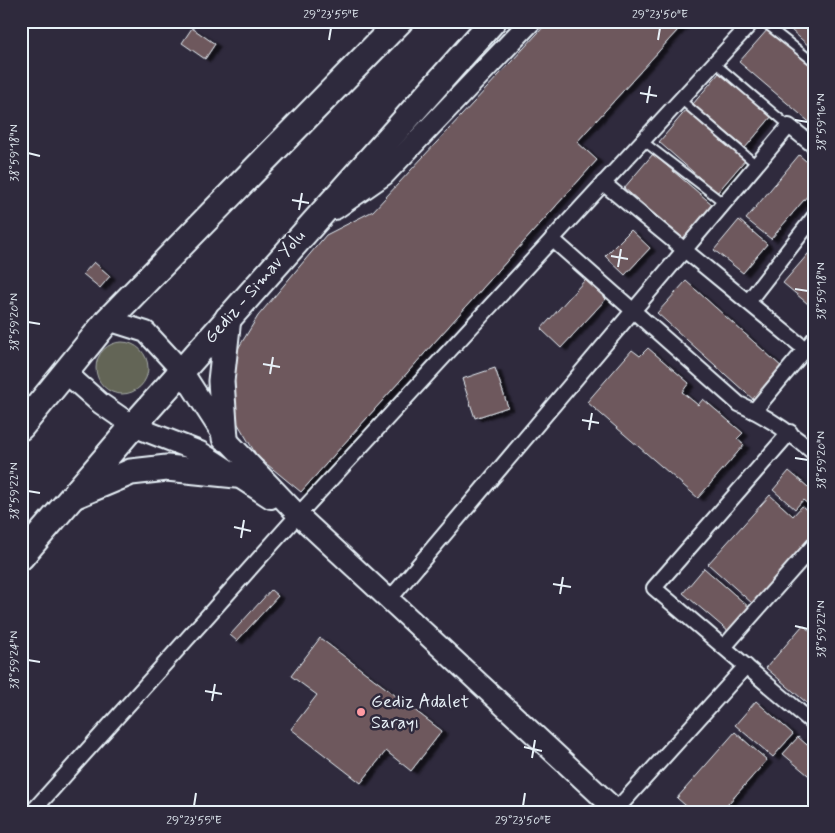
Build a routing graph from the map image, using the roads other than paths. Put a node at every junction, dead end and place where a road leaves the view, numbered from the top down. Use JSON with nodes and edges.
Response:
{"nodes":[{"id":1,"x":400,"y":21,"type":"edge"},
{"id":2,"x":493,"y":21,"type":"edge"},
{"id":3,"x":531,"y":21,"type":"edge"},
{"id":4,"x":753,"y":21,"type":"edge"},
{"id":5,"x":762,"y":21,"type":"edge"},
{"id":6,"x":715,"y":62,"type":"junction"},
{"id":7,"x":814,"y":62,"type":"edge"},
{"id":8,"x":681,"y":100,"type":"junction"},
{"id":9,"x":789,"y":126,"type":"junction"},
{"id":10,"x":643,"y":141,"type":"junction"},
{"id":11,"x":814,"y":146,"type":"edge"},
{"id":12,"x":757,"y":165,"type":"junction"},
{"id":13,"x":604,"y":183,"type":"junction"},
{"id":14,"x":724,"y":203,"type":"junction"},
{"id":15,"x":814,"y":217,"type":"edge"},
{"id":16,"x":308,"y":227,"type":"junction"},
{"id":17,"x":552,"y":239,"type":"junction"},
{"id":18,"x":685,"y":250,"type":"junction"},
{"id":19,"x":748,"y":302,"type":"junction"},
{"id":20,"x":633,"y":311,"type":"junction"},
{"id":21,"x":228,"y":318,"type":"junction"},
{"id":22,"x":108,"y":320,"type":"junction"},
{"id":23,"x":810,"y":344,"type":"edge"},
{"id":24,"x":182,"y":371,"type":"junction"},
{"id":25,"x":65,"y":372,"type":"junction"},
{"id":26,"x":754,"y":411,"type":"junction"},
{"id":27,"x":133,"y":426,"type":"junction"},
{"id":28,"x":21,"y":427,"type":"edge"},
{"id":29,"x":790,"y":432,"type":"junction"},
{"id":30,"x":225,"y":438,"type":"junction"},
{"id":31,"x":814,"y":453,"type":"edge"},
{"id":32,"x":236,"y":475,"type":"junction"},
{"id":33,"x":72,"y":497,"type":"junction"},
{"id":34,"x":298,"y":515,"type":"junction"},
{"id":35,"x":814,"y":545,"type":"edge"},
{"id":36,"x":21,"y":557,"type":"edge"},
{"id":37,"x":389,"y":600,"type":"junction"},
{"id":38,"x":724,"y":648,"type":"junction"},
{"id":39,"x":746,"y":666,"type":"junction"},
{"id":40,"x":814,"y":724,"type":"edge"},
{"id":41,"x":617,"y":811,"type":"edge"},
{"id":42,"x":32,"y":812,"type":"edge"}],
"edges":[{"from":1,"to":22,"type":"highway"},
{"from":2,"to":16,"type":"highway","name":"Gediz - Simav Yolu"},
{"from":3,"to":16,"type":"street"},
{"from":4,"to":6,"type":"street"},
{"from":5,"to":7,"type":"lane"},
{"from":6,"to":8,"type":"street"},
{"from":6,"to":9,"type":"lane"},
{"from":8,"to":10,"type":"street"},
{"from":8,"to":12,"type":"lane"},
{"from":9,"to":11,"type":"street"},
{"from":9,"to":12,"type":"street"},
{"from":10,"to":13,"type":"street"},
{"from":10,"to":14,"type":"lane"},
{"from":12,"to":14,"type":"street"},
{"from":13,"to":17,"type":"street"},
{"from":13,"to":18,"type":"street"},
{"from":14,"to":18,"type":"street"},
{"from":15,"to":19,"type":"street"},
{"from":16,"to":21,"type":"highway","name":"Gediz - Simav Yolu"},
{"from":17,"to":20,"type":"street"},
{"from":17,"to":34,"type":"street"},
{"from":18,"to":19,"type":"street"},
{"from":18,"to":20,"type":"street"},
{"from":19,"to":23,"type":"street"},
{"from":20,"to":26,"type":"street"},
{"from":20,"to":37,"type":"street"},
{"from":21,"to":24,"type":"highway","name":"Gediz - Simav Yolu"},
{"from":21,"to":30,"type":"highway"},
{"from":22,"to":24,"type":"street"},
{"from":22,"to":25,"type":"highway"},
{"from":23,"to":26,"type":"street"},
{"from":24,"to":27,"type":"highway","name":"Gediz - Simav Yolu"},
{"from":24,"to":30,"type":"street"},
{"from":25,"to":27,"type":"street"},
{"from":25,"to":28,"type":"highway"},
{"from":26,"to":29,"type":"street"},
{"from":27,"to":32,"type":"street"},
{"from":27,"to":33,"type":"highway","name":"Gediz - Simav Yolu"},
{"from":29,"to":31,"type":"street"},
{"from":29,"to":38,"type":"street"},
{"from":30,"to":34,"type":"street"},
{"from":32,"to":33,"type":"highway"},
{"from":32,"to":34,"type":"street"},
{"from":33,"to":36,"type":"highway","name":"Gediz - Simav Yolu"},
{"from":34,"to":37,"type":"street"},
{"from":34,"to":42,"type":"street"},
{"from":35,"to":38,"type":"street"},
{"from":37,"to":41,"type":"street"},
{"from":38,"to":39,"type":"street"},
{"from":39,"to":40,"type":"street"},
{"from":39,"to":41,"type":"street"}]}
